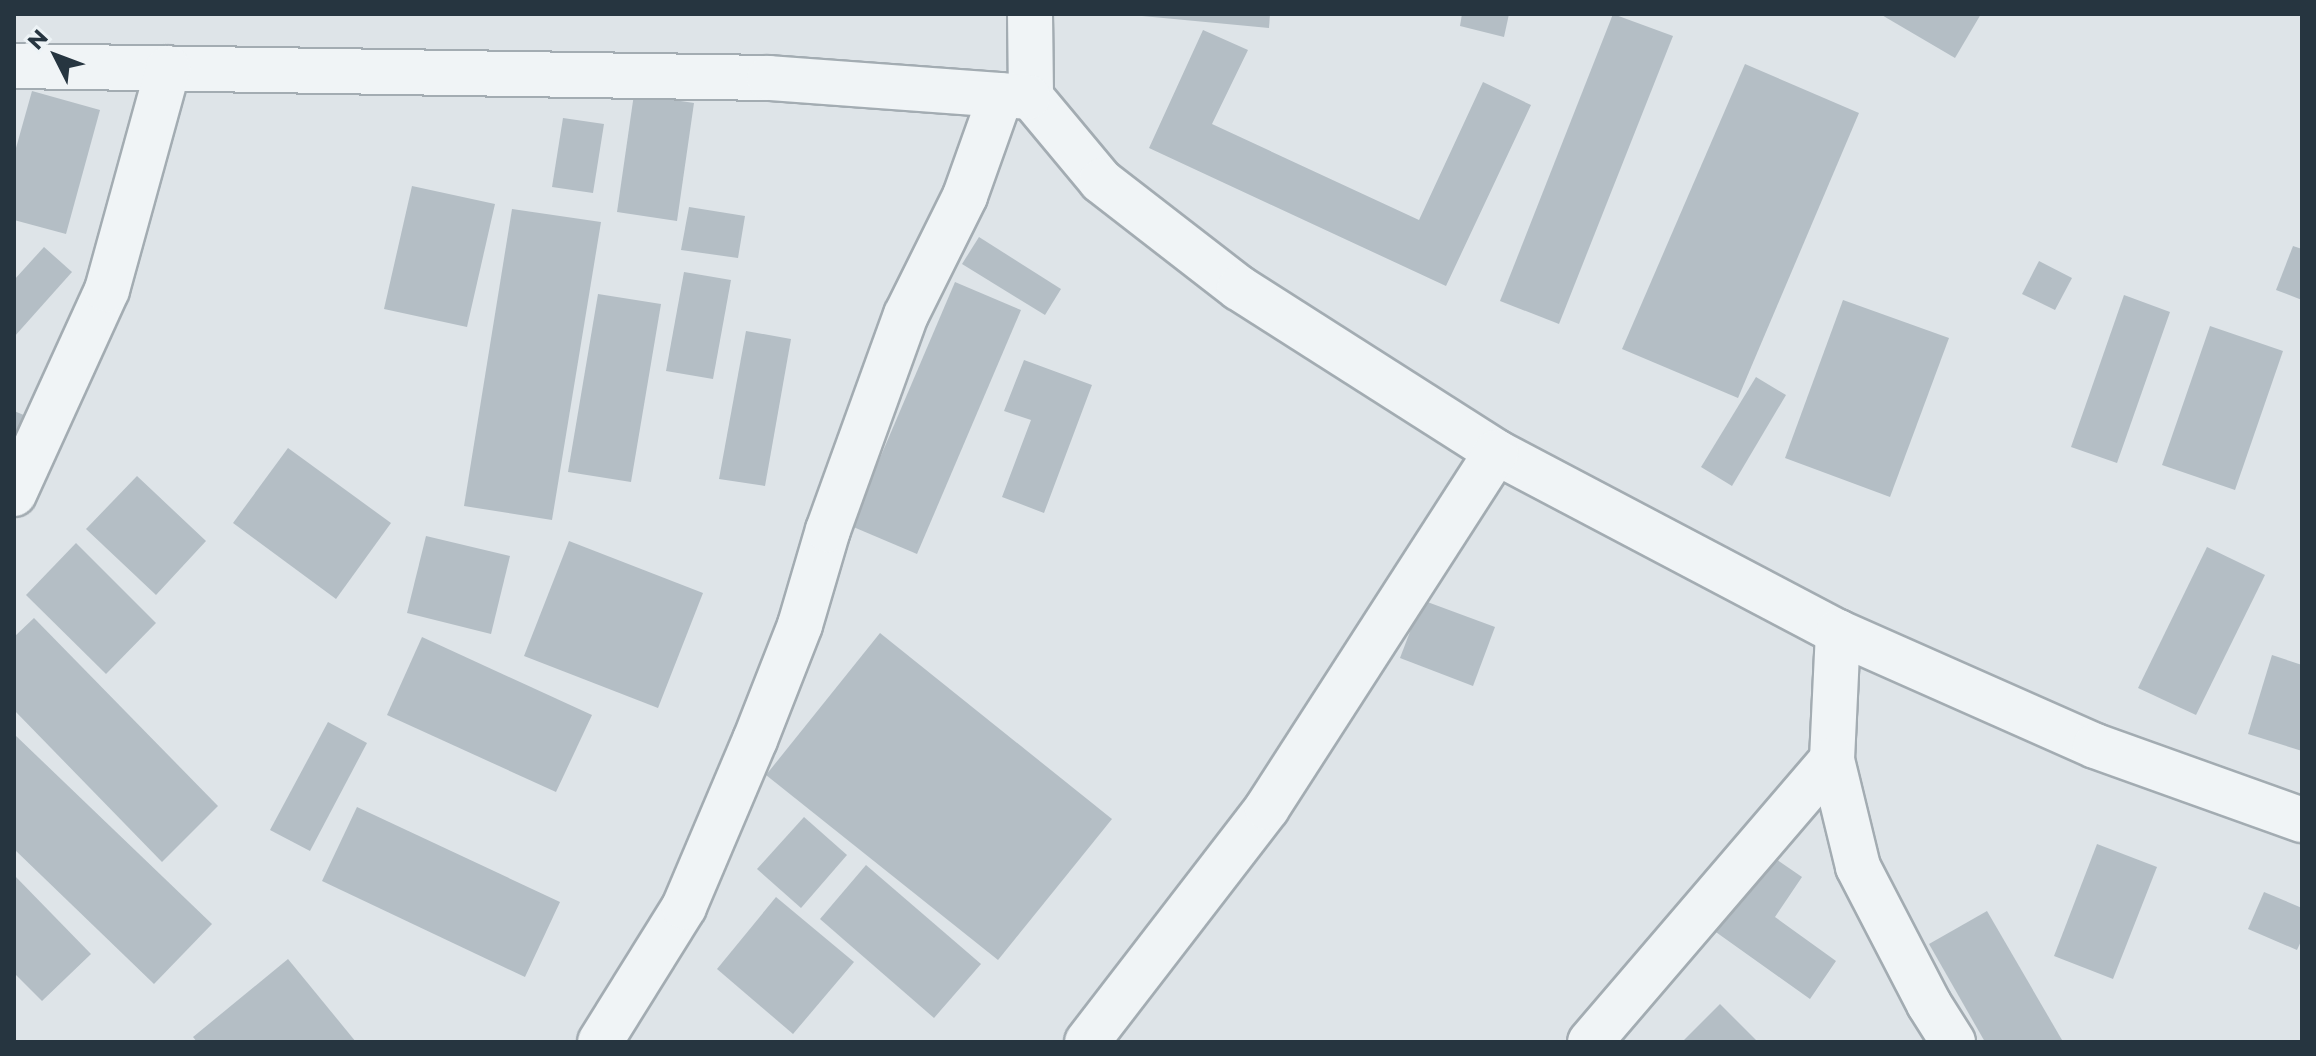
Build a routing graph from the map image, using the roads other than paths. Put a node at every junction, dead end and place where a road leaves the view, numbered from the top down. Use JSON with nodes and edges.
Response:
{"nodes":[{"id":1,"x":1030,"y":14,"type":"edge"},
{"id":2,"x":14,"y":66,"type":"edge"},
{"id":3,"x":168,"y":68,"type":"junction"},
{"id":4,"x":1016,"y":96,"type":"junction"},
{"id":5,"x":1496,"y":452,"type":"junction"},
{"id":6,"x":14,"y":494,"type":"edge"},
{"id":7,"x":1838,"y":632,"type":"junction"},
{"id":8,"x":1832,"y":760,"type":"junction"},
{"id":9,"x":2302,"y":820,"type":"edge"},
{"id":10,"x":600,"y":1042,"type":"edge"},
{"id":11,"x":1087,"y":1042,"type":"edge"},
{"id":12,"x":1590,"y":1042,"type":"edge"},
{"id":13,"x":1953,"y":1042,"type":"edge"}],
"edges":[{"from":1,"to":4,"type":"street"},
{"from":2,"to":3,"type":"street"},
{"from":3,"to":4,"type":"street"},
{"from":3,"to":6,"type":"street"},
{"from":4,"to":5,"type":"street"},
{"from":4,"to":10,"type":"street"},
{"from":5,"to":7,"type":"street"},
{"from":5,"to":11,"type":"street"},
{"from":7,"to":8,"type":"street"},
{"from":7,"to":9,"type":"street"},
{"from":8,"to":12,"type":"street"},
{"from":8,"to":13,"type":"street"}]}
